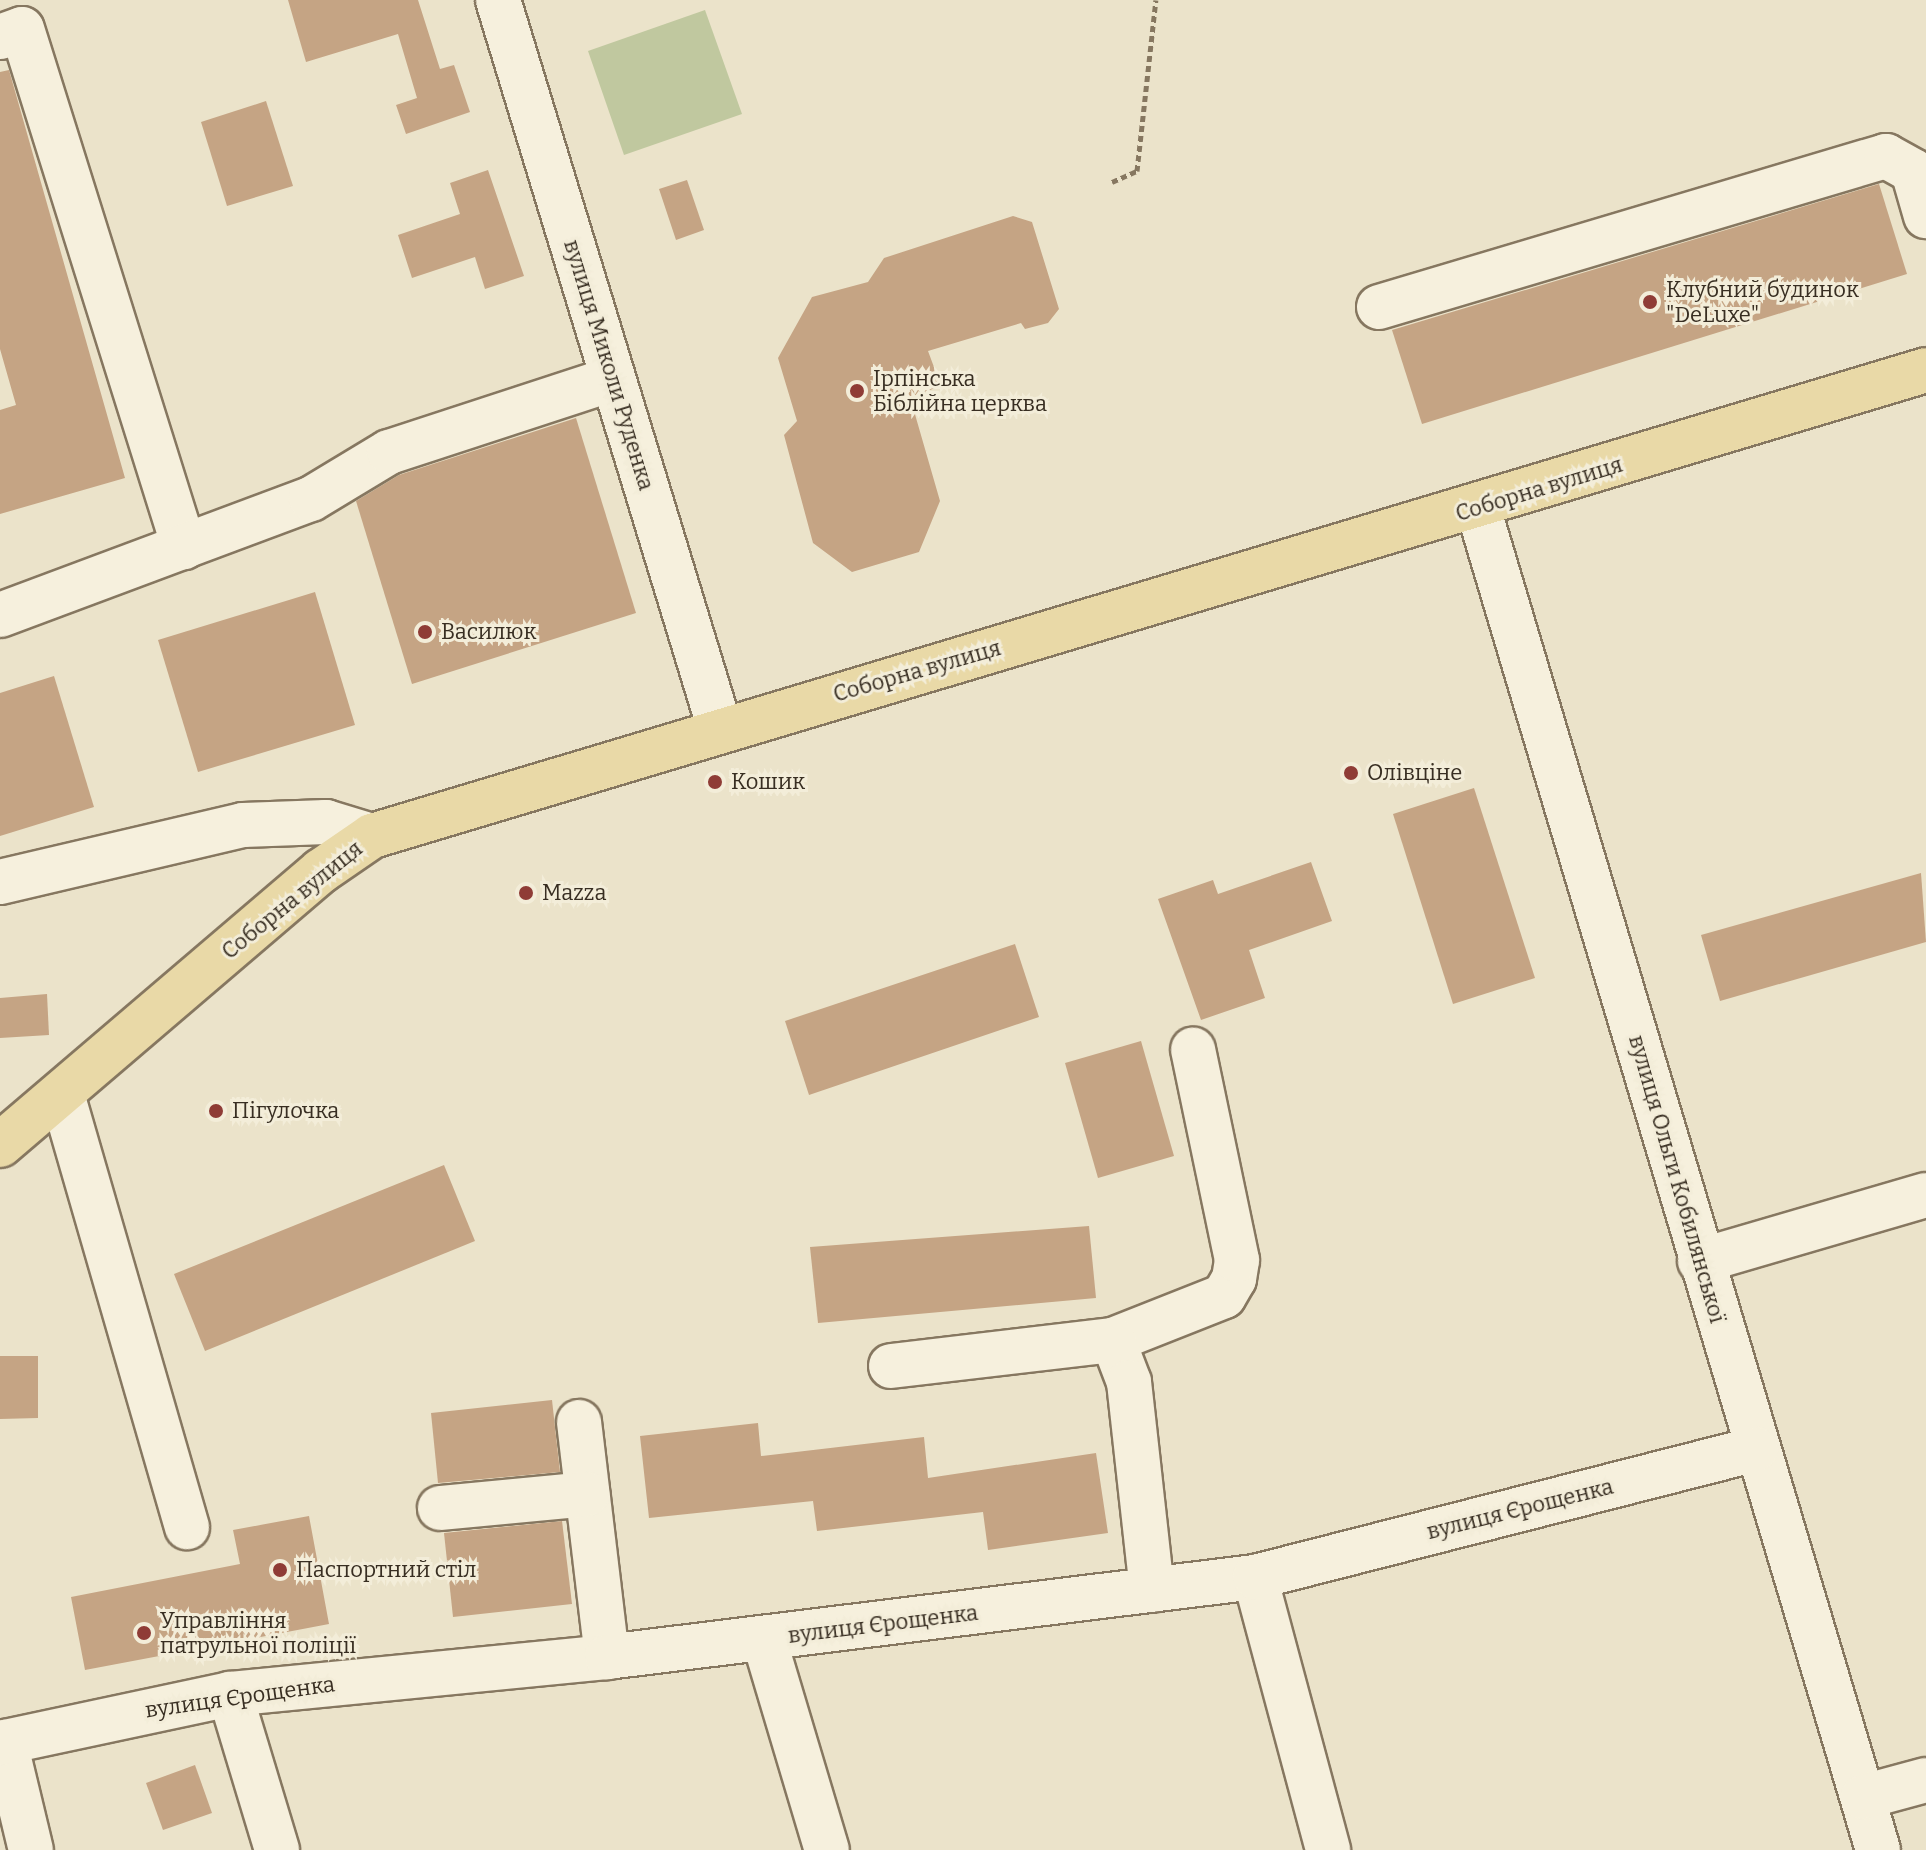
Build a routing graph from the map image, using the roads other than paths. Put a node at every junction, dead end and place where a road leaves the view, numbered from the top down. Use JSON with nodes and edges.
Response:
{"nodes":[{"id":1,"x":498,"y":0,"type":"edge"},
{"id":2,"x":0,"y":37,"type":"edge"},
{"id":3,"x":1926,"y":216,"type":"edge"},
{"id":4,"x":1379,"y":307,"type":"dead end"},
{"id":5,"x":1926,"y":370,"type":"edge"},
{"id":6,"x":612,"y":379,"type":"junction"},
{"id":7,"x":1478,"y":508,"type":"junction"},
{"id":8,"x":184,"y":547,"type":"junction"},
{"id":9,"x":0,"y":615,"type":"edge"},
{"id":10,"x":720,"y":729,"type":"junction"},
{"id":11,"x":372,"y":836,"type":"junction"},
{"id":12,"x":0,"y":882,"type":"edge"},
{"id":13,"x":1193,"y":1050,"type":"dead end"},
{"id":14,"x":62,"y":1094,"type":"junction"},
{"id":15,"x":0,"y":1145,"type":"edge"},
{"id":16,"x":1926,"y":1195,"type":"edge"},
{"id":17,"x":1700,"y":1261,"type":"junction"},
{"id":18,"x":1113,"y":1340,"type":"junction"},
{"id":19,"x":891,"y":1366,"type":"dead end"},
{"id":20,"x":579,"y":1422,"type":"dead end"},
{"id":21,"x":1756,"y":1449,"type":"junction"},
{"id":22,"x":587,"y":1494,"type":"junction"},
{"id":23,"x":440,"y":1508,"type":"dead end"},
{"id":24,"x":187,"y":1527,"type":"dead end"},
{"id":25,"x":1255,"y":1577,"type":"junction"},
{"id":26,"x":1152,"y":1590,"type":"junction"},
{"id":27,"x":764,"y":1639,"type":"junction"},
{"id":28,"x":607,"y":1657,"type":"junction"},
{"id":29,"x":230,"y":1694,"type":"junction"},
{"id":30,"x":2,"y":1742,"type":"edge"},
{"id":31,"x":1926,"y":1780,"type":"edge"},
{"id":32,"x":1863,"y":1797,"type":"junction"},
{"id":33,"x":31,"y":1850,"type":"edge"},
{"id":34,"x":277,"y":1850,"type":"edge"},
{"id":35,"x":827,"y":1850,"type":"edge"},
{"id":36,"x":1328,"y":1850,"type":"edge"},
{"id":37,"x":1878,"y":1850,"type":"edge"}],
"edges":[{"from":1,"to":6,"type":"street","name":"вулиця Миколи Руденка"},
{"from":2,"to":8,"type":"street"},
{"from":3,"to":4,"type":"street"},
{"from":5,"to":7,"type":"main road","name":"Соборна вулиця"},
{"from":6,"to":8,"type":"street"},
{"from":6,"to":10,"type":"street","name":"вулиця Миколи Руденка"},
{"from":7,"to":10,"type":"main road","name":"Соборна вулиця"},
{"from":7,"to":17,"type":"street","name":"вулиця Ольги Кобилянської"},
{"from":8,"to":9,"type":"street"},
{"from":10,"to":11,"type":"main road","name":"Соборна вулиця"},
{"from":11,"to":12,"type":"street"},
{"from":11,"to":14,"type":"main road","name":"Соборна вулиця"},
{"from":13,"to":18,"type":"street"},
{"from":14,"to":15,"type":"main road","name":"Соборна вулиця"},
{"from":14,"to":24,"type":"street"},
{"from":16,"to":17,"type":"street"},
{"from":17,"to":21,"type":"street","name":"вулиця Ольги Кобилянської"},
{"from":18,"to":19,"type":"street"},
{"from":18,"to":26,"type":"street"},
{"from":20,"to":22,"type":"street"},
{"from":21,"to":25,"type":"street","name":"вулиця Єрощенка"},
{"from":21,"to":32,"type":"street","name":"вулиця Ольги Кобилянської"},
{"from":22,"to":23,"type":"street"},
{"from":22,"to":28,"type":"street"},
{"from":25,"to":26,"type":"street","name":"вулиця Єрощенка"},
{"from":25,"to":36,"type":"street"},
{"from":26,"to":27,"type":"street","name":"вулиця Єрощенка"},
{"from":27,"to":28,"type":"street","name":"вулиця Єрощенка"},
{"from":27,"to":35,"type":"street"},
{"from":28,"to":29,"type":"street","name":"вулиця Єрощенка"},
{"from":29,"to":30,"type":"street","name":"вулиця Єрощенка"},
{"from":29,"to":34,"type":"street"},
{"from":30,"to":33,"type":"street"},
{"from":31,"to":32,"type":"street"},
{"from":32,"to":37,"type":"street","name":"вулиця Ольги Кобилянської"}]}
